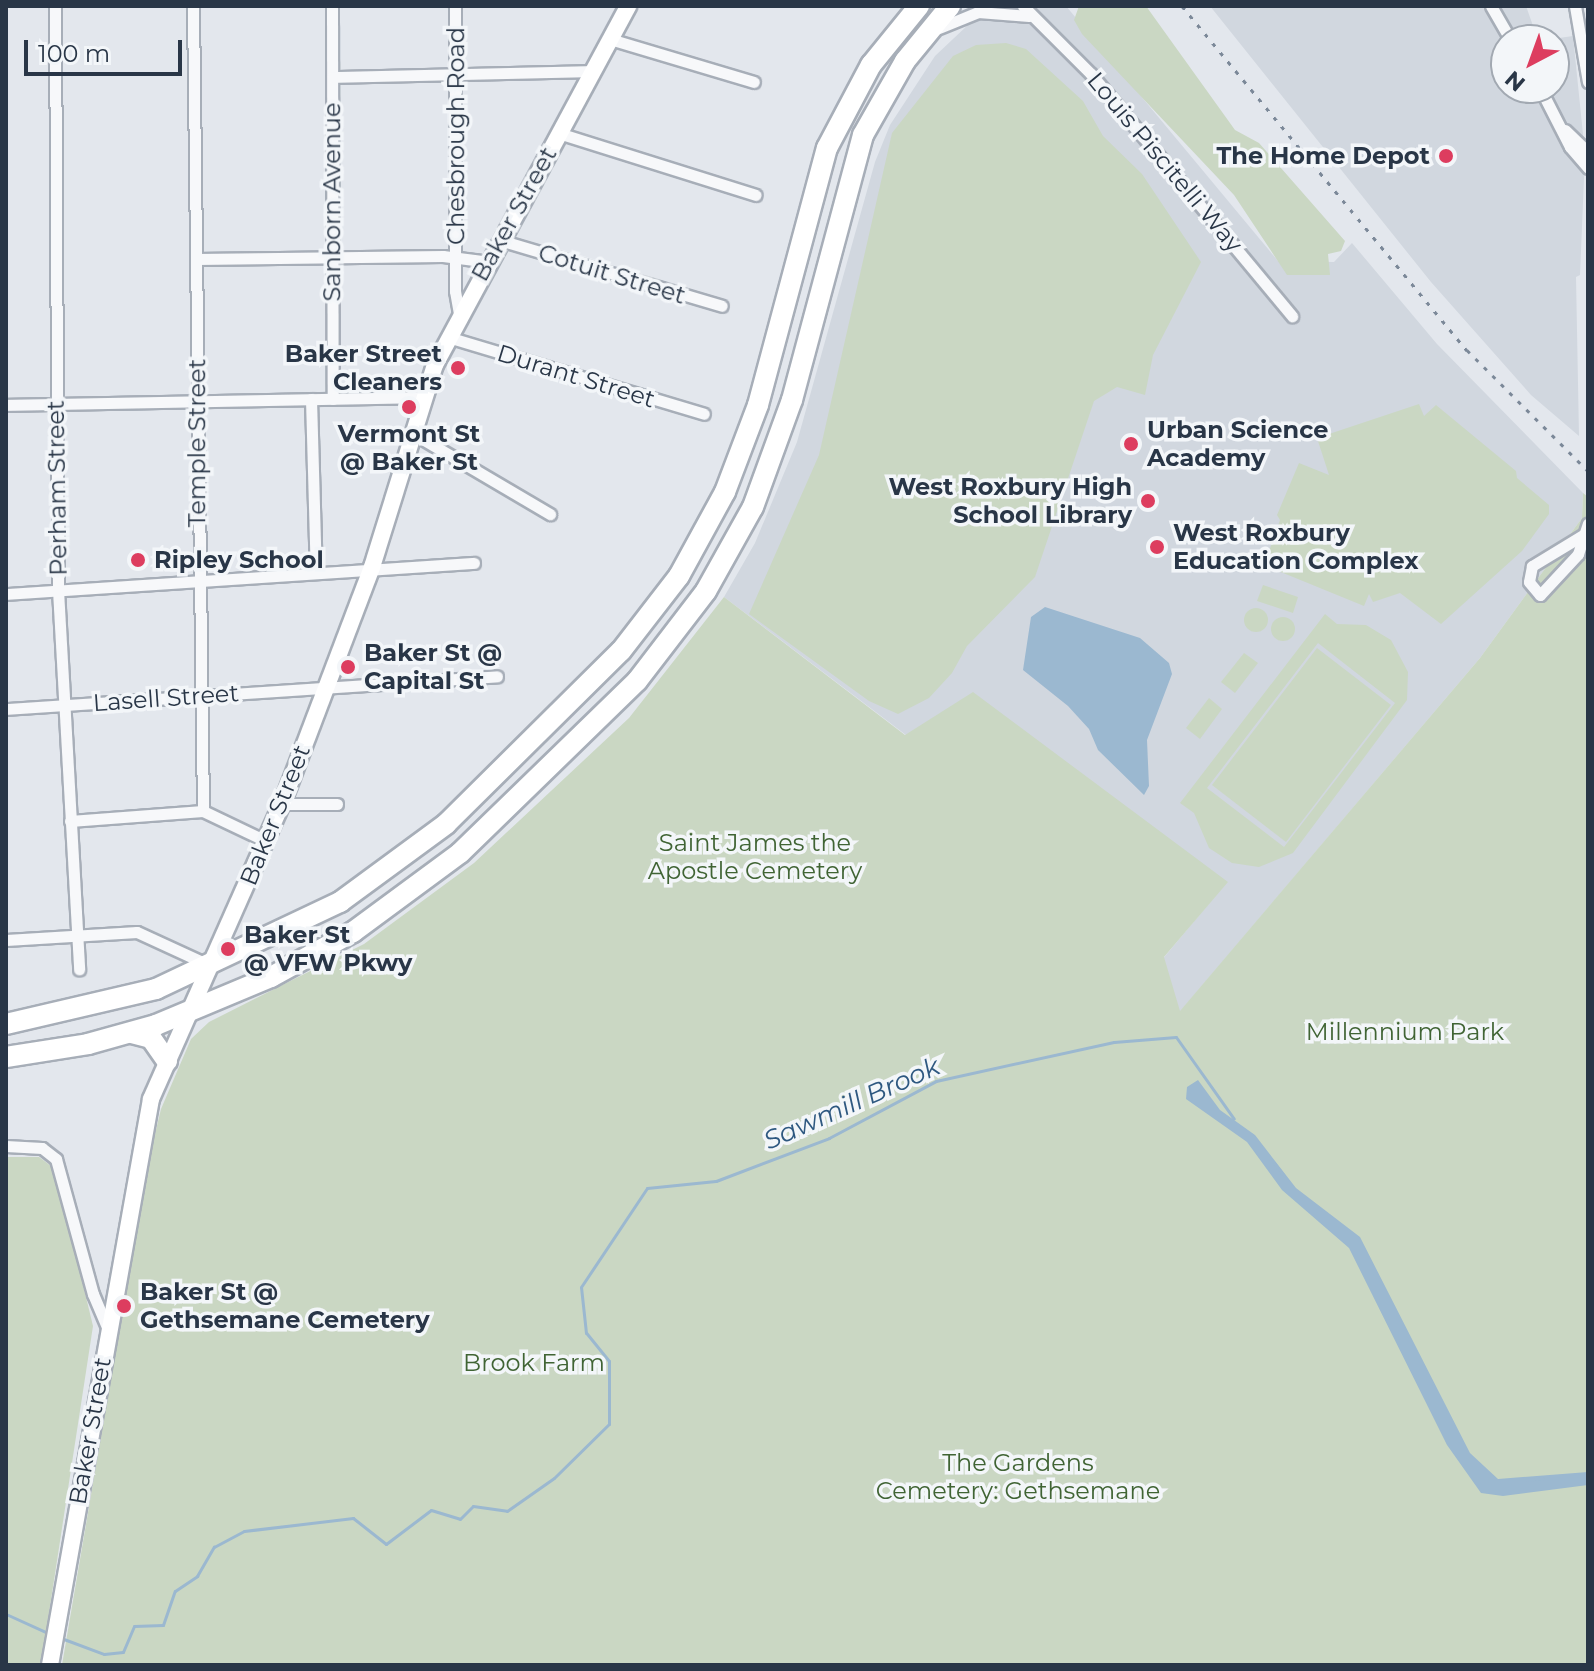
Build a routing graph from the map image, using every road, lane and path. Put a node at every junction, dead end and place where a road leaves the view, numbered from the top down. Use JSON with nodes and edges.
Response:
{"nodes":[{"id":1,"x":55,"y":6,"type":"edge"},
{"id":2,"x":193,"y":6,"type":"edge"},
{"id":3,"x":332,"y":6,"type":"edge"},
{"id":4,"x":455,"y":6,"type":"edge"},
{"id":5,"x":628,"y":6,"type":"edge"},
{"id":6,"x":919,"y":6,"type":"edge"},
{"id":7,"x":950,"y":6,"type":"edge"},
{"id":8,"x":1491,"y":6,"type":"edge"},
{"id":9,"x":1575,"y":6,"type":"edge"},
{"id":10,"x":1026,"y":11,"type":"edge"},
{"id":11,"x":1502,"y":24,"type":"edge"},
{"id":12,"x":922,"y":38,"type":"junction"},
{"id":13,"x":610,"y":39,"type":"junction"},
{"id":14,"x":456,"y":71,"type":"junction"},
{"id":15,"x":590,"y":71,"type":"junction"},
{"id":16,"x":333,"y":77,"type":"junction"},
{"id":17,"x":754,"y":82,"type":"dead end"},
{"id":18,"x":1588,"y":82,"type":"edge"},
{"id":19,"x":1550,"y":104,"type":"edge"},
{"id":20,"x":1565,"y":130,"type":"junction"},
{"id":21,"x":558,"y":133,"type":"junction"},
{"id":22,"x":1588,"y":152,"type":"edge"},
{"id":23,"x":1588,"y":168,"type":"edge"},
{"id":24,"x":756,"y":195,"type":"dead end"},
{"id":25,"x":503,"y":241,"type":"junction"},
{"id":26,"x":457,"y":257,"type":"junction"},
{"id":27,"x":332,"y":258,"type":"junction"},
{"id":28,"x":196,"y":259,"type":"junction"},
{"id":29,"x":490,"y":262,"type":"junction"},
{"id":30,"x":722,"y":306,"type":"dead end"},
{"id":31,"x":459,"y":314,"type":"junction"},
{"id":32,"x":1292,"y":316,"type":"dead end"},
{"id":33,"x":776,"y":335,"type":"junction"},
{"id":34,"x":448,"y":337,"type":"junction"},
{"id":35,"x":806,"y":343,"type":"junction"},
{"id":36,"x":423,"y":397,"type":"junction"},
{"id":37,"x":311,"y":399,"type":"junction"},
{"id":38,"x":333,"y":399,"type":"junction"},
{"id":39,"x":197,"y":400,"type":"junction"},
{"id":40,"x":55,"y":404,"type":"junction"},
{"id":41,"x":6,"y":405,"type":"edge"},
{"id":42,"x":704,"y":414,"type":"dead end"},
{"id":43,"x":414,"y":434,"type":"junction"},
{"id":44,"x":550,"y":514,"type":"dead end"},
{"id":45,"x":1585,"y":529,"type":"edge"},
{"id":46,"x":474,"y":563,"type":"dead end"},
{"id":47,"x":372,"y":567,"type":"junction"},
{"id":48,"x":316,"y":573,"type":"junction"},
{"id":49,"x":198,"y":582,"type":"junction"},
{"id":50,"x":58,"y":590,"type":"junction"},
{"id":51,"x":6,"y":594,"type":"edge"},
{"id":52,"x":497,"y":676,"type":"dead end"},
{"id":53,"x":327,"y":686,"type":"junction"},
{"id":54,"x":199,"y":696,"type":"junction"},
{"id":55,"x":62,"y":706,"type":"junction"},
{"id":56,"x":6,"y":709,"type":"edge"},
{"id":57,"x":282,"y":804,"type":"junction"},
{"id":58,"x":337,"y":804,"type":"dead end"},
{"id":59,"x":203,"y":811,"type":"junction"},
{"id":60,"x":70,"y":821,"type":"junction"},
{"id":61,"x":266,"y":841,"type":"junction"},
{"id":62,"x":77,"y":936,"type":"junction"},
{"id":63,"x":6,"y":940,"type":"edge"},
{"id":64,"x":211,"y":966,"type":"junction"},
{"id":65,"x":79,"y":969,"type":"dead end"},
{"id":66,"x":193,"y":1011,"type":"junction"},
{"id":67,"x":6,"y":1024,"type":"edge"},
{"id":68,"x":132,"y":1033,"type":"junction"},
{"id":69,"x":6,"y":1057,"type":"edge"},
{"id":70,"x":167,"y":1061,"type":"junction"},
{"id":71,"x":6,"y":1146,"type":"edge"},
{"id":72,"x":108,"y":1329,"type":"junction"},
{"id":73,"x":51,"y":1659,"type":"edge"}],
"edges":[{"from":1,"to":40,"type":"street","name":"Perham Street"},
{"from":2,"to":28,"type":"street","name":"Temple Street"},
{"from":3,"to":16,"type":"street","name":"Sanborn Avenue"},
{"from":4,"to":14,"type":"street","name":"Chesbrough Road"},
{"from":5,"to":13,"type":"street","name":"Baker Street"},
{"from":6,"to":33,"type":"highway"},
{"from":7,"to":12,"type":"highway"},
{"from":8,"to":11,"type":"street"},
{"from":9,"to":18,"type":"street"},
{"from":10,"to":12,"type":"street","name":"Louis Piscitelli Way"},
{"from":10,"to":32,"type":"street","name":"Louis Piscitelli Way"},
{"from":12,"to":35,"type":"highway"},
{"from":13,"to":15,"type":"street","name":"Baker Street"},
{"from":13,"to":17,"type":"street"},
{"from":14,"to":15,"type":"street"},
{"from":14,"to":16,"type":"street"},
{"from":14,"to":26,"type":"street","name":"Chesbrough Road"},
{"from":15,"to":21,"type":"street","name":"Baker Street"},
{"from":16,"to":27,"type":"street","name":"Sanborn Avenue"},
{"from":19,"to":20,"type":"street"},
{"from":20,"to":22,"type":"street"},
{"from":20,"to":23,"type":"street"},
{"from":21,"to":24,"type":"street"},
{"from":21,"to":25,"type":"street","name":"Baker Street"},
{"from":25,"to":29,"type":"street","name":"Baker Street"},
{"from":25,"to":30,"type":"street","name":"Cotuit Street"},
{"from":26,"to":27,"type":"street"},
{"from":26,"to":29,"type":"street"},
{"from":26,"to":31,"type":"street","name":"Chesbrough Road"},
{"from":27,"to":28,"type":"street"},
{"from":27,"to":38,"type":"street","name":"Sanborn Avenue"},
{"from":28,"to":39,"type":"street","name":"Temple Street"},
{"from":29,"to":31,"type":"street","name":"Baker Street"},
{"from":31,"to":34,"type":"street","name":"Baker Street"},
{"from":33,"to":35,"type":"highway"},
{"from":33,"to":64,"type":"highway"},
{"from":34,"to":36,"type":"street","name":"Baker Street"},
{"from":34,"to":42,"type":"street","name":"Durant Street"},
{"from":35,"to":66,"type":"highway"},
{"from":36,"to":38,"type":"street"},
{"from":36,"to":43,"type":"street","name":"Baker Street"},
{"from":37,"to":38,"type":"street"},
{"from":37,"to":39,"type":"street"},
{"from":37,"to":48,"type":"street"},
{"from":39,"to":40,"type":"street"},
{"from":39,"to":49,"type":"street","name":"Temple Street"},
{"from":40,"to":41,"type":"street"},
{"from":40,"to":50,"type":"street","name":"Perham Street"},
{"from":43,"to":44,"type":"street"},
{"from":43,"to":47,"type":"street","name":"Baker Street"},
{"from":45,"to":45,"type":"street"},
{"from":46,"to":47,"type":"street"},
{"from":47,"to":48,"type":"street"},
{"from":47,"to":53,"type":"street","name":"Baker Street"},
{"from":48,"to":49,"type":"street"},
{"from":49,"to":50,"type":"street"},
{"from":49,"to":54,"type":"street","name":"Temple Street"},
{"from":50,"to":51,"type":"street"},
{"from":50,"to":55,"type":"street","name":"Perham Street"},
{"from":52,"to":53,"type":"street","name":"Lasell Street"},
{"from":53,"to":54,"type":"street","name":"Lasell Street"},
{"from":53,"to":57,"type":"street","name":"Baker Street"},
{"from":54,"to":55,"type":"street","name":"Lasell Street"},
{"from":54,"to":59,"type":"street","name":"Temple Street"},
{"from":55,"to":56,"type":"street","name":"Lasell Street"},
{"from":55,"to":60,"type":"street","name":"Perham Street"},
{"from":57,"to":58,"type":"street"},
{"from":57,"to":61,"type":"street","name":"Baker Street"},
{"from":59,"to":60,"type":"street"},
{"from":59,"to":61,"type":"street"},
{"from":60,"to":62,"type":"street","name":"Perham Street"},
{"from":61,"to":64,"type":"street","name":"Baker Street"},
{"from":62,"to":63,"type":"street"},
{"from":62,"to":64,"type":"street"},
{"from":62,"to":65,"type":"street","name":"Perham Street"},
{"from":64,"to":66,"type":"street","name":"Baker Street"},
{"from":64,"to":67,"type":"highway"},
{"from":66,"to":68,"type":"highway"},
{"from":66,"to":70,"type":"street","name":"Baker Street"},
{"from":68,"to":69,"type":"highway"},
{"from":68,"to":70,"type":"highway"},
{"from":70,"to":72,"type":"street","name":"Baker Street"},
{"from":71,"to":72,"type":"street"},
{"from":72,"to":73,"type":"street","name":"Baker Street"}]}
